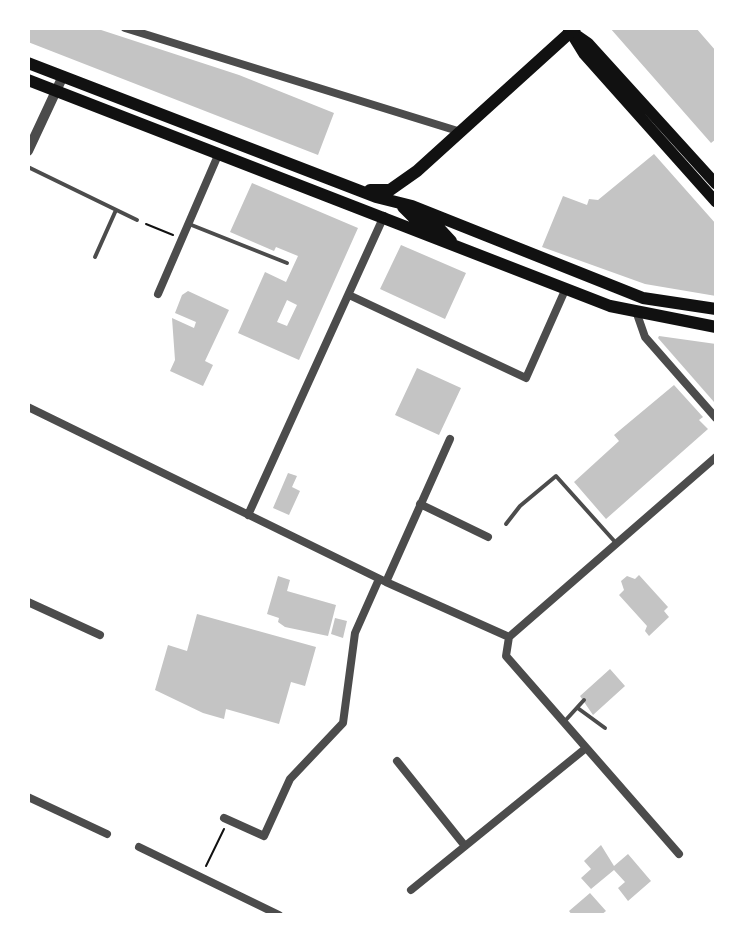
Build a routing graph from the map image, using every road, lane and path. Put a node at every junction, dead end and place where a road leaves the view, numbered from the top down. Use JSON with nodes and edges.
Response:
{"nodes":[{"id":1,"x":125,"y":28,"type":"edge"},
{"id":2,"x":571,"y":29,"type":"edge"},
{"id":3,"x":28,"y":63,"type":"edge"},
{"id":4,"x":63,"y":76,"type":"junction"},
{"id":5,"x":28,"y":80,"type":"edge"},
{"id":6,"x":55,"y":90,"type":"junction"},
{"id":7,"x":461,"y":132,"type":"junction"},
{"id":8,"x":28,"y":151,"type":"edge"},
{"id":9,"x":219,"y":153,"type":"junction"},
{"id":10,"x":28,"y":167,"type":"edge"},
{"id":11,"x":417,"y":171,"type":"junction"},
{"id":12,"x":716,"y":184,"type":"edge"},
{"id":13,"x":358,"y":189,"type":"junction"},
{"id":14,"x":716,"y":202,"type":"edge"},
{"id":15,"x":403,"y":207,"type":"junction"},
{"id":16,"x":116,"y":210,"type":"junction"},
{"id":17,"x":384,"y":216,"type":"junction"},
{"id":18,"x":137,"y":220,"type":"joint"},
{"id":19,"x":189,"y":224,"type":"junction"},
{"id":20,"x":183,"y":239,"type":"junction"},
{"id":21,"x":454,"y":244,"type":"junction"},
{"id":22,"x":95,"y":257,"type":"dead end"},
{"id":23,"x":287,"y":263,"type":"dead end"},
{"id":24,"x":566,"y":288,"type":"junction"},
{"id":25,"x":158,"y":294,"type":"dead end"},
{"id":26,"x":349,"y":295,"type":"junction"},
{"id":27,"x":716,"y":309,"type":"edge"},
{"id":28,"x":637,"y":314,"type":"junction"},
{"id":29,"x":716,"y":327,"type":"edge"},
{"id":30,"x":28,"y":407,"type":"edge"},
{"id":31,"x":716,"y":418,"type":"edge"},
{"id":32,"x":450,"y":439,"type":"dead end"},
{"id":33,"x":716,"y":457,"type":"edge"},
{"id":34,"x":420,"y":504,"type":"junction"},
{"id":35,"x":248,"y":515,"type":"junction"},
{"id":36,"x":506,"y":524,"type":"dead end"},
{"id":37,"x":488,"y":537,"type":"dead end"},
{"id":38,"x":616,"y":543,"type":"junction"},
{"id":39,"x":382,"y":581,"type":"junction"},
{"id":40,"x":28,"y":602,"type":"edge"},
{"id":41,"x":100,"y":635,"type":"dead end"},
{"id":42,"x":509,"y":637,"type":"junction"},
{"id":43,"x":584,"y":700,"type":"dead end"},
{"id":44,"x":579,"y":709,"type":"junction"},
{"id":45,"x":564,"y":722,"type":"junction"},
{"id":46,"x":605,"y":728,"type":"dead end"},
{"id":47,"x":586,"y":748,"type":"junction"},
{"id":48,"x":397,"y":761,"type":"dead end"},
{"id":49,"x":28,"y":797,"type":"edge"},
{"id":50,"x":226,"y":819,"type":"joint"},
{"id":51,"x":107,"y":834,"type":"dead end"},
{"id":52,"x":465,"y":846,"type":"junction"},
{"id":53,"x":139,"y":847,"type":"dead end"},
{"id":54,"x":679,"y":854,"type":"dead end"},
{"id":55,"x":202,"y":876,"type":"junction"},
{"id":56,"x":411,"y":890,"type":"dead end"},
{"id":57,"x":279,"y":915,"type":"edge"}],
"edges":[{"from":1,"to":7,"type":"street"},
{"from":2,"to":7,"type":"main road"},
{"from":2,"to":12,"type":"main road"},
{"from":2,"to":14,"type":"main road"},
{"from":3,"to":4,"type":"main road"},
{"from":4,"to":6,"type":"street"},
{"from":4,"to":13,"type":"main road"},
{"from":5,"to":6,"type":"main road"},
{"from":6,"to":8,"type":"street"},
{"from":6,"to":9,"type":"main road"},
{"from":7,"to":11,"type":"main road"},
{"from":9,"to":17,"type":"main road"},
{"from":9,"to":19,"type":"street"},
{"from":10,"to":16,"type":"lane"},
{"from":11,"to":13,"type":"main road"},
{"from":11,"to":15,"type":"main road"},
{"from":13,"to":15,"type":"main road"},
{"from":15,"to":21,"type":"main road"},
{"from":15,"to":27,"type":"main road"},
{"from":16,"to":18,"type":"lane"},
{"from":16,"to":22,"type":"lane"},
{"from":17,"to":21,"type":"main road"},
{"from":17,"to":26,"type":"street"},
{"from":18,"to":20,"type":"path"},
{"from":19,"to":20,"type":"street"},
{"from":19,"to":23,"type":"lane"},
{"from":20,"to":25,"type":"street"},
{"from":21,"to":24,"type":"main road"},
{"from":24,"to":26,"type":"street"},
{"from":24,"to":28,"type":"main road"},
{"from":26,"to":35,"type":"street"},
{"from":28,"to":29,"type":"main road"},
{"from":28,"to":31,"type":"street"},
{"from":30,"to":35,"type":"street"},
{"from":32,"to":34,"type":"street"},
{"from":33,"to":38,"type":"street"},
{"from":34,"to":37,"type":"street"},
{"from":34,"to":39,"type":"street"},
{"from":35,"to":39,"type":"street"},
{"from":36,"to":38,"type":"lane"},
{"from":38,"to":42,"type":"street"},
{"from":39,"to":42,"type":"street"},
{"from":39,"to":50,"type":"street"},
{"from":40,"to":41,"type":"street"},
{"from":42,"to":45,"type":"street"},
{"from":43,"to":44,"type":"lane"},
{"from":44,"to":45,"type":"lane"},
{"from":44,"to":46,"type":"lane"},
{"from":45,"to":47,"type":"street"},
{"from":47,"to":52,"type":"street"},
{"from":47,"to":54,"type":"street"},
{"from":48,"to":52,"type":"street"},
{"from":49,"to":51,"type":"street"},
{"from":50,"to":55,"type":"path"},
{"from":52,"to":56,"type":"street"},
{"from":53,"to":55,"type":"street"},
{"from":55,"to":57,"type":"street"}]}
